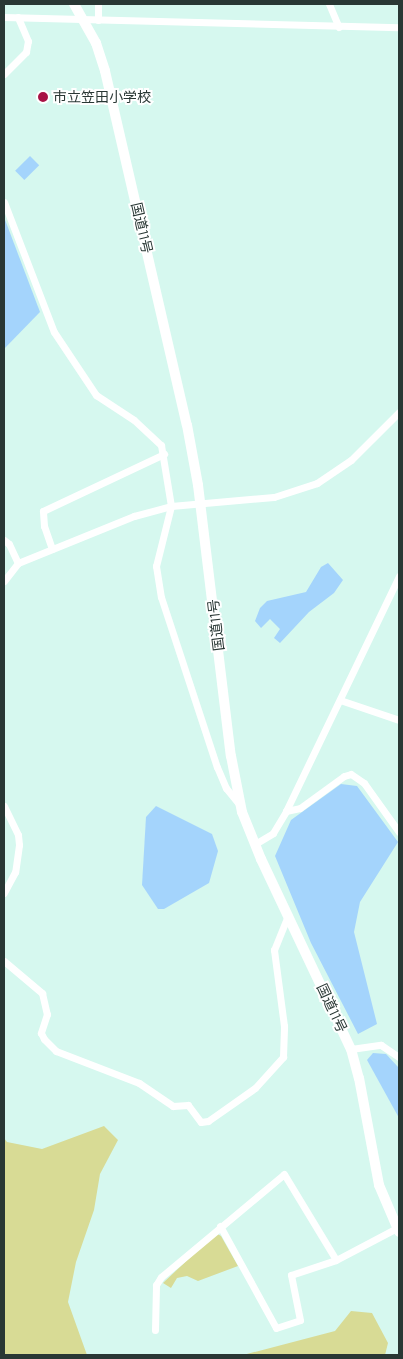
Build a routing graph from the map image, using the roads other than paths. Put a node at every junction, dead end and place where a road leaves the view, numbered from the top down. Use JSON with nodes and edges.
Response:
{"nodes":[{"id":1,"x":74,"y":4,"type":"edge"},
{"id":2,"x":98,"y":4,"type":"edge"},
{"id":3,"x":329,"y":4,"type":"edge"},
{"id":4,"x":4,"y":17,"type":"edge"},
{"id":5,"x":18,"y":18,"type":"junction"},
{"id":6,"x":84,"y":20,"type":"junction"},
{"id":7,"x":98,"y":20,"type":"junction"},
{"id":8,"x":339,"y":27,"type":"junction"},
{"id":9,"x":399,"y":27,"type":"edge"},
{"id":10,"x":4,"y":74,"type":"edge"},
{"id":11,"x":4,"y":202,"type":"edge"},
{"id":12,"x":399,"y":412,"type":"edge"},
{"id":13,"x":164,"y":454,"type":"junction"},
{"id":14,"x":201,"y":505,"type":"junction"},
{"id":15,"x":171,"y":506,"type":"junction"},
{"id":16,"x":4,"y":540,"type":"edge"},
{"id":17,"x":52,"y":549,"type":"junction"},
{"id":18,"x":18,"y":563,"type":"junction"},
{"id":19,"x":399,"y":576,"type":"edge"},
{"id":20,"x":4,"y":581,"type":"edge"},
{"id":21,"x":340,"y":700,"type":"junction"},
{"id":22,"x":399,"y":720,"type":"edge"},
{"id":23,"x":4,"y":806,"type":"edge"},
{"id":24,"x":241,"y":806,"type":"junction"},
{"id":25,"x":286,"y":811,"type":"junction"},
{"id":26,"x":399,"y":832,"type":"edge"},
{"id":27,"x":254,"y":844,"type":"junction"},
{"id":28,"x":4,"y":893,"type":"edge"},
{"id":29,"x":288,"y":915,"type":"junction"},
{"id":30,"x":4,"y":961,"type":"edge"},
{"id":31,"x":351,"y":1049,"type":"junction"},
{"id":32,"x":399,"y":1057,"type":"edge"},
{"id":33,"x":220,"y":1226,"type":"junction"},
{"id":34,"x":398,"y":1230,"type":"edge"},
{"id":35,"x":336,"y":1260,"type":"junction"},
{"id":36,"x":155,"y":1330,"type":"dead end"}],
"edges":[{"from":1,"to":6,"type":"highway","name":"国道11号"},
{"from":2,"to":7,"type":"street"},
{"from":3,"to":8,"type":"street"},
{"from":4,"to":5,"type":"street"},
{"from":5,"to":6,"type":"street"},
{"from":5,"to":10,"type":"street"},
{"from":6,"to":7,"type":"street"},
{"from":6,"to":14,"type":"highway","name":"国道11号"},
{"from":7,"to":8,"type":"street"},
{"from":8,"to":9,"type":"street"},
{"from":11,"to":13,"type":"street"},
{"from":12,"to":14,"type":"street"},
{"from":13,"to":15,"type":"street"},
{"from":13,"to":17,"type":"street"},
{"from":14,"to":15,"type":"street"},
{"from":14,"to":24,"type":"highway","name":"国道11号"},
{"from":15,"to":17,"type":"street"},
{"from":15,"to":24,"type":"street"},
{"from":16,"to":18,"type":"street"},
{"from":17,"to":18,"type":"street"},
{"from":18,"to":20,"type":"street"},
{"from":19,"to":21,"type":"street"},
{"from":21,"to":22,"type":"street"},
{"from":21,"to":25,"type":"street"},
{"from":23,"to":28,"type":"street"},
{"from":24,"to":27,"type":"highway","name":"国道11号"},
{"from":25,"to":26,"type":"street"},
{"from":25,"to":27,"type":"street"},
{"from":27,"to":29,"type":"highway","name":"国道11号"},
{"from":29,"to":30,"type":"street"},
{"from":29,"to":31,"type":"highway","name":"国道11号"},
{"from":31,"to":32,"type":"street"},
{"from":31,"to":34,"type":"highway","name":"国道11号"},
{"from":33,"to":35,"type":"street"},
{"from":33,"to":35,"type":"street"},
{"from":33,"to":36,"type":"street"},
{"from":34,"to":35,"type":"street"}]}
